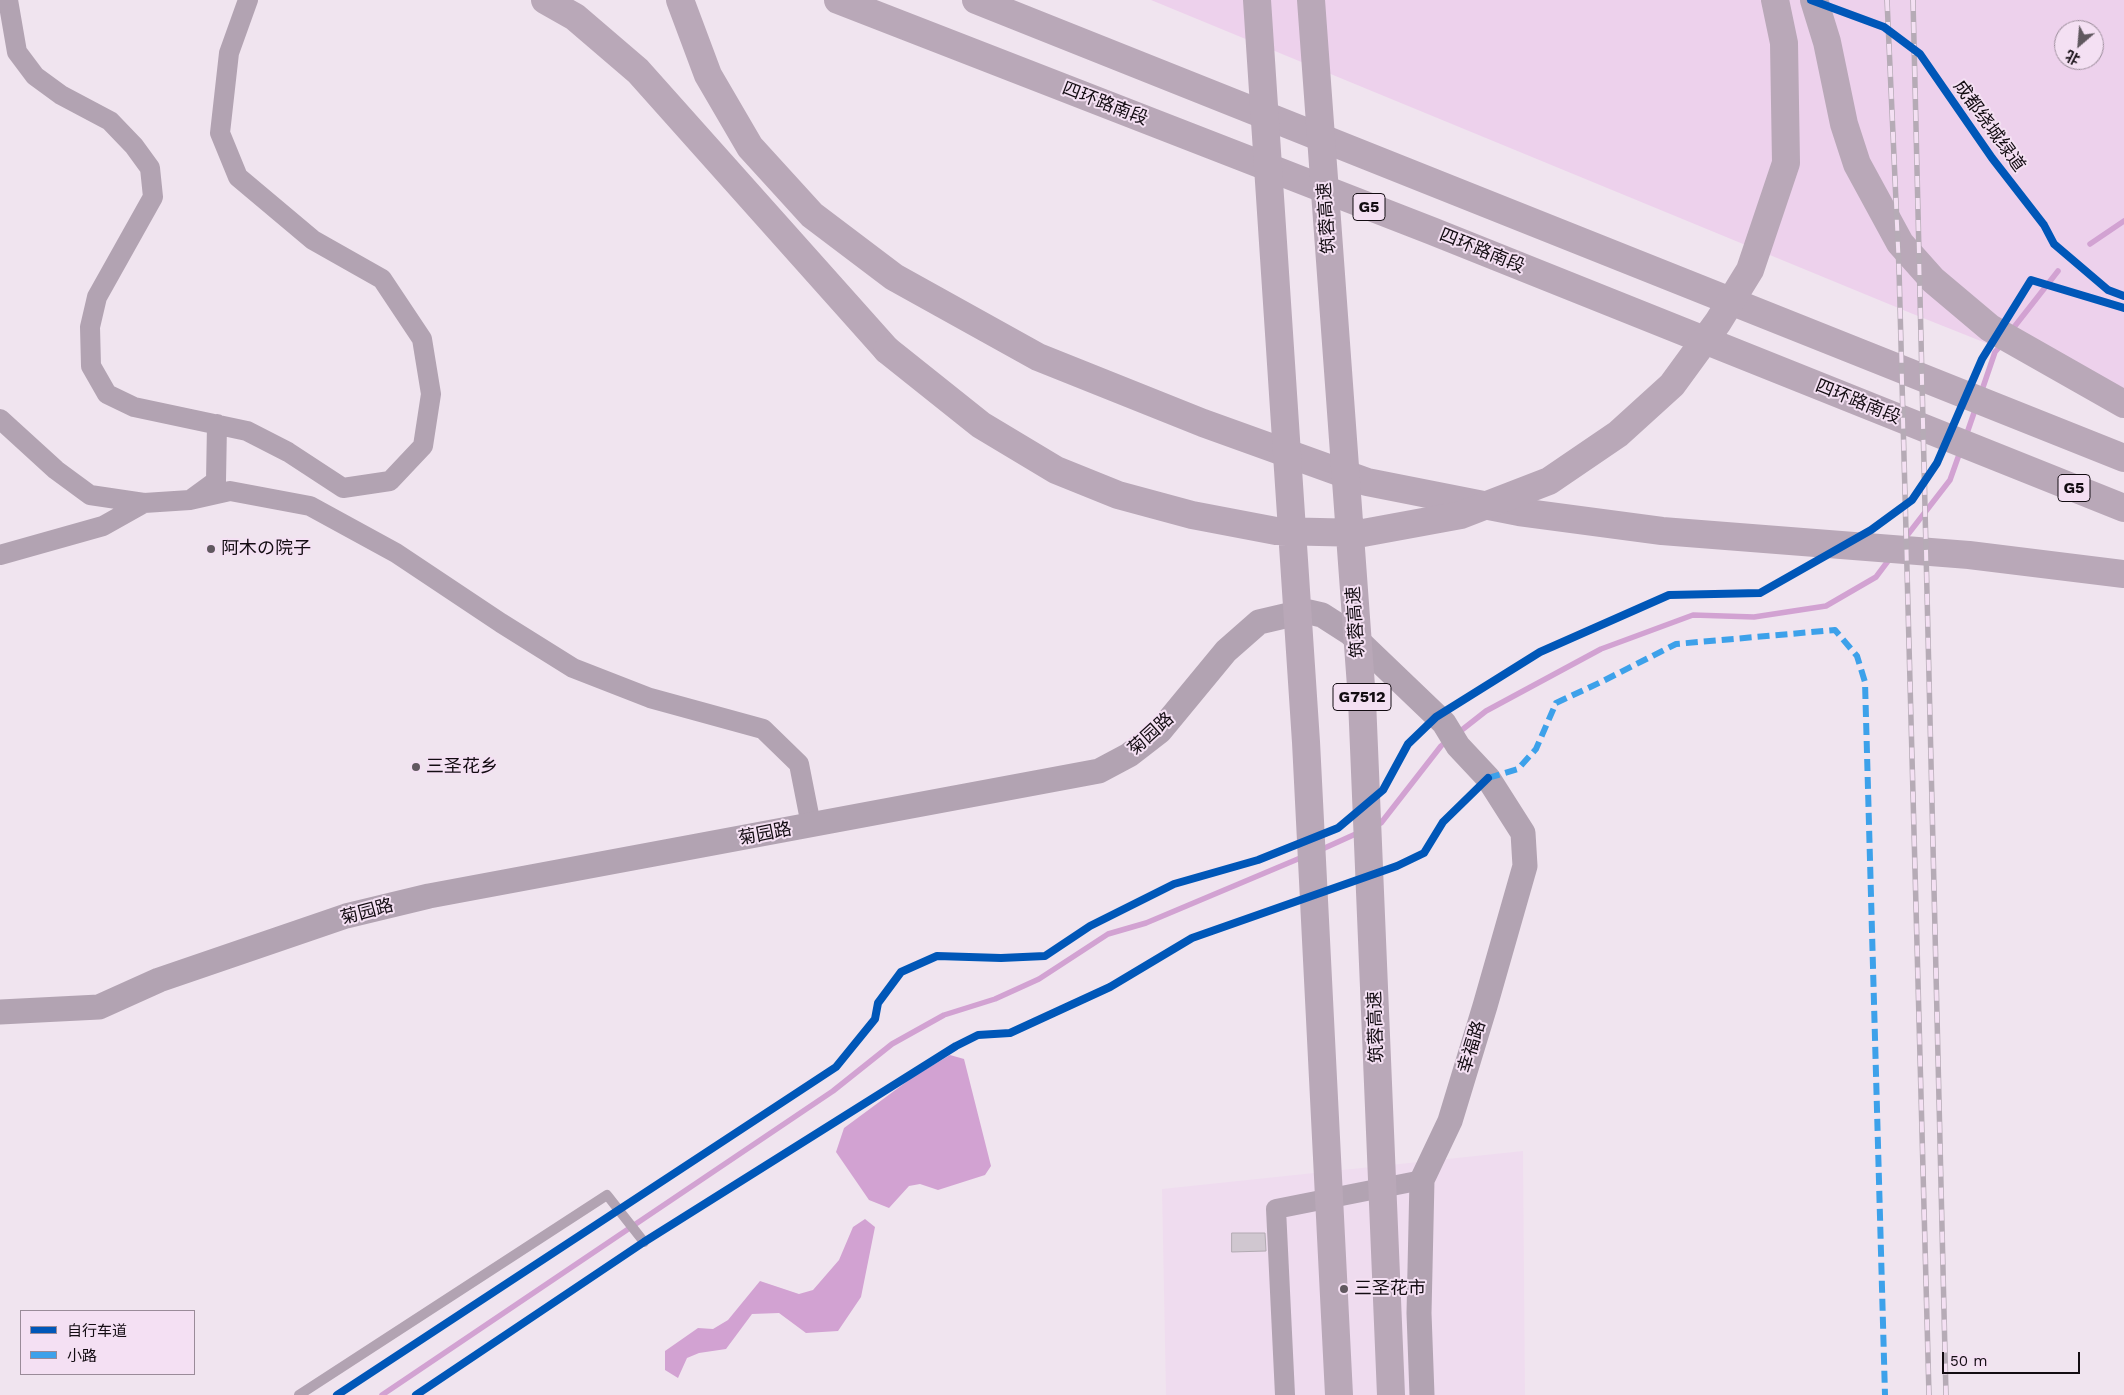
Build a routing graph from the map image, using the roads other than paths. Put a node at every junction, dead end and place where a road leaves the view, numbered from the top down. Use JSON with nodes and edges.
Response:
{"nodes":[{"id":1,"x":8,"y":0,"type":"edge"},
{"id":2,"x":248,"y":0,"type":"edge"},
{"id":3,"x":545,"y":0,"type":"edge"},
{"id":4,"x":680,"y":0,"type":"edge"},
{"id":5,"x":838,"y":0,"type":"edge"},
{"id":6,"x":976,"y":0,"type":"edge"},
{"id":7,"x":1257,"y":0,"type":"edge"},
{"id":8,"x":1311,"y":0,"type":"edge"},
{"id":9,"x":1775,"y":0,"type":"edge"},
{"id":10,"x":1814,"y":0,"type":"edge"},
{"id":11,"x":2124,"y":404,"type":"edge"},
{"id":12,"x":0,"y":419,"type":"edge"},
{"id":13,"x":217,"y":424,"type":"junction"},
{"id":14,"x":2124,"y":458,"type":"edge"},
{"id":15,"x":190,"y":500,"type":"junction"},
{"id":16,"x":144,"y":503,"type":"junction"},
{"id":17,"x":2124,"y":508,"type":"edge"},
{"id":18,"x":0,"y":555,"type":"edge"},
{"id":19,"x":2124,"y":574,"type":"edge"},
{"id":20,"x":1444,"y":724,"type":"joint"},
{"id":21,"x":811,"y":825,"type":"junction"},
{"id":22,"x":0,"y":1012,"type":"edge"},
{"id":23,"x":1422,"y":1180,"type":"junction"},
{"id":24,"x":641,"y":1238,"type":"dead end"},
{"id":25,"x":298,"y":1395,"type":"edge"},
{"id":26,"x":1285,"y":1395,"type":"edge"},
{"id":27,"x":1339,"y":1395,"type":"edge"},
{"id":28,"x":1391,"y":1395,"type":"edge"},
{"id":29,"x":1422,"y":1395,"type":"edge"}],
"edges":[{"from":1,"to":13,"type":"street"},
{"from":2,"to":13,"type":"street"},
{"from":3,"to":9,"type":"highway","bridge":true},
{"from":4,"to":19,"type":"highway"},
{"from":5,"to":17,"type":"highway","name":"四环路南段","number":"G5"},
{"from":6,"to":14,"type":"highway"},
{"from":7,"to":27,"type":"highway","bridge":true},
{"from":8,"to":28,"type":"highway","name":"筑蓉高速","number":"G7512","bridge":true},
{"from":10,"to":11,"type":"highway"},
{"from":12,"to":16,"type":"street"},
{"from":13,"to":15,"type":"street"},
{"from":15,"to":16,"type":"street"},
{"from":15,"to":21,"type":"street"},
{"from":16,"to":18,"type":"street"},
{"from":20,"to":21,"type":"street","name":"菊园路"},
{"from":20,"to":23,"type":"street","name":"幸福路"},
{"from":21,"to":22,"type":"street","name":"菊园路"},
{"from":23,"to":26,"type":"street"},
{"from":23,"to":29,"type":"street","name":"幸福路"},
{"from":24,"to":25,"type":"lane"}]}
